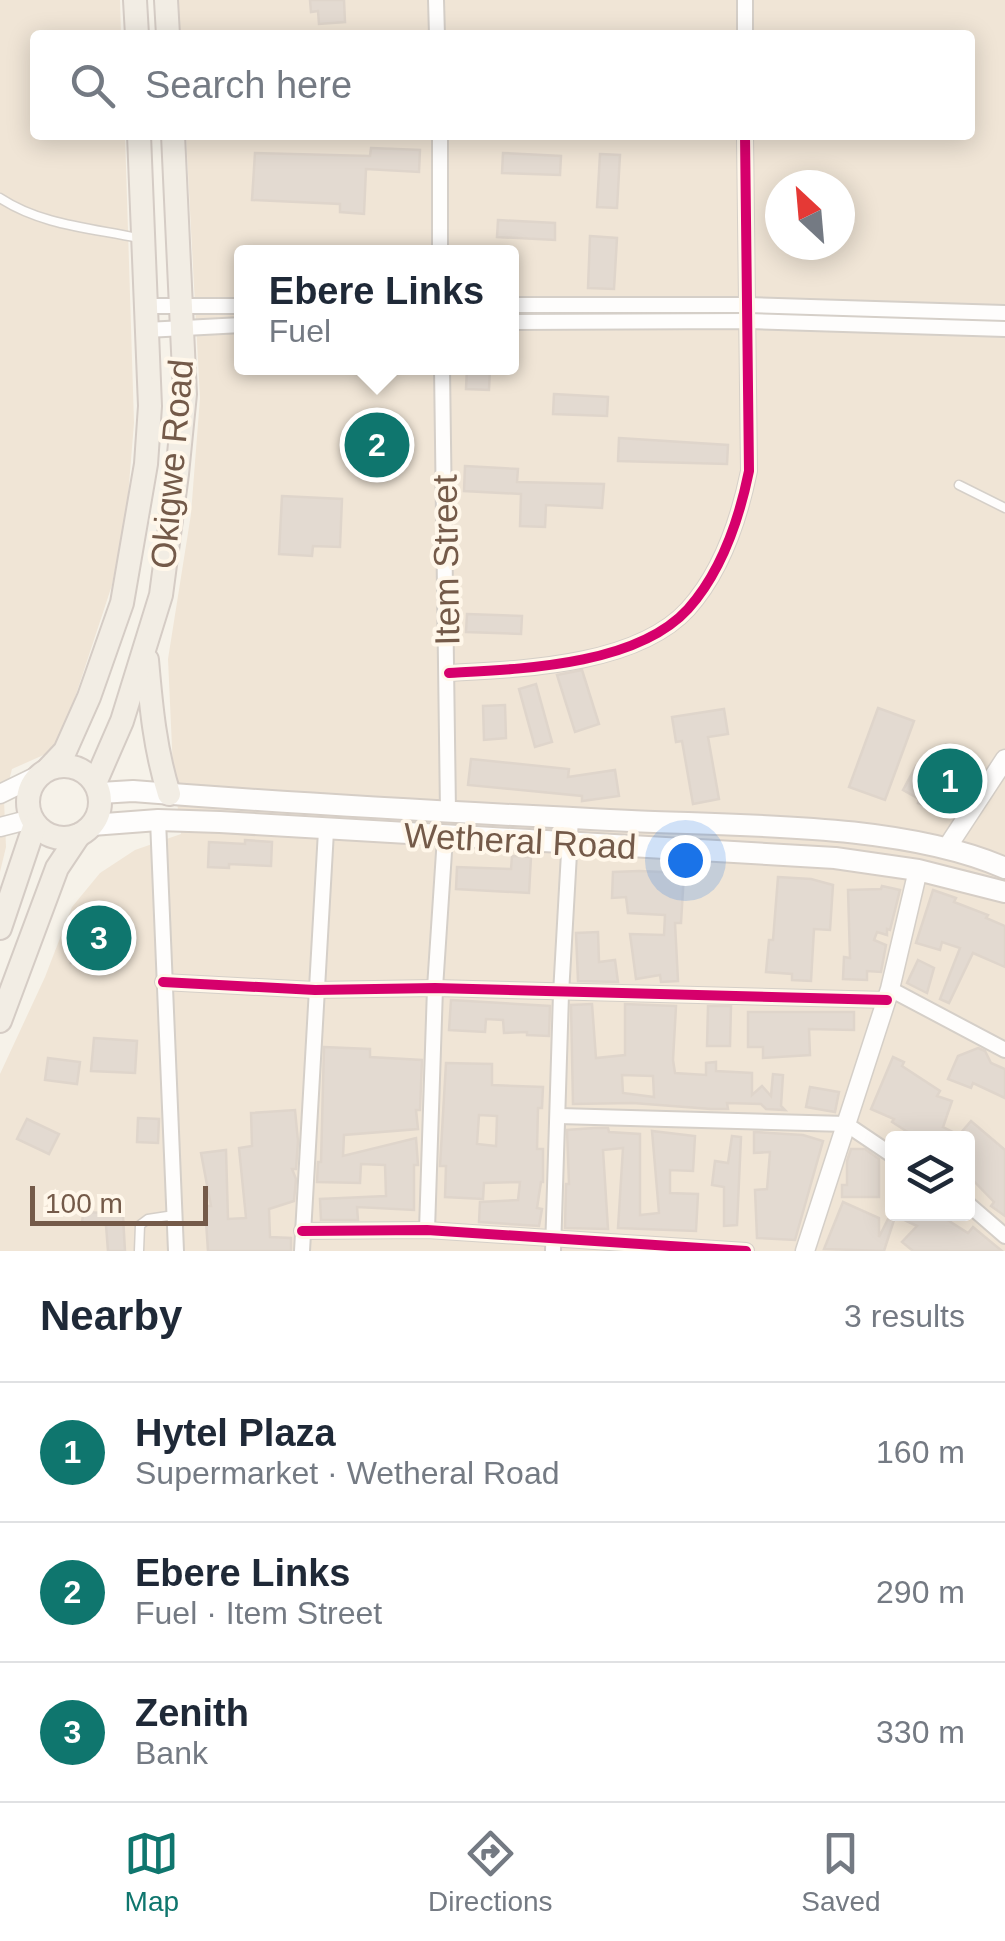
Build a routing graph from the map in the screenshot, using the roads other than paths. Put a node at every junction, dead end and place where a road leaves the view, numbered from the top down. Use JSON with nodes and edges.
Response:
{"nodes":[{"id":1,"x":135,"y":0,"type":"edge"},
{"id":2,"x":166,"y":0,"type":"edge"},
{"id":3,"x":436,"y":0,"type":"edge"},
{"id":4,"x":744,"y":0,"type":"edge"},
{"id":5,"x":137,"y":30,"type":"edge"},
{"id":6,"x":168,"y":30,"type":"edge"},
{"id":7,"x":437,"y":30,"type":"edge"},
{"id":8,"x":744,"y":30,"type":"edge"},
{"id":9,"x":139,"y":140,"type":"edge"},
{"id":10,"x":173,"y":140,"type":"edge"},
{"id":11,"x":440,"y":140,"type":"edge"},
{"id":12,"x":745,"y":140,"type":"edge"},
{"id":13,"x":0,"y":198,"type":"edge"},
{"id":14,"x":143,"y":239,"type":"junction"},
{"id":15,"x":440,"y":245,"type":"edge"},
{"id":16,"x":519,"y":305,"type":"edge"},
{"id":17,"x":234,"y":307,"type":"edge"},
{"id":18,"x":748,"y":313,"type":"junction"},
{"id":19,"x":1005,"y":313,"type":"edge"},
{"id":20,"x":181,"y":316,"type":"junction"},
{"id":21,"x":146,"y":318,"type":"junction"},
{"id":22,"x":519,"y":322,"type":"edge"},
{"id":23,"x":234,"y":324,"type":"edge"},
{"id":24,"x":1005,"y":329,"type":"edge"},
{"id":25,"x":442,"y":375,"type":"edge"},
{"id":26,"x":960,"y":485,"type":"dead end"},
{"id":27,"x":1005,"y":508,"type":"edge"},
{"id":28,"x":146,"y":647,"type":"junction"},
{"id":29,"x":448,"y":673,"type":"junction"},
{"id":30,"x":1005,"y":759,"type":"edge"},
{"id":31,"x":45,"y":772,"type":"junction"},
{"id":32,"x":98,"y":788,"type":"junction"},
{"id":33,"x":0,"y":794,"type":"edge"},
{"id":34,"x":168,"y":794,"type":"junction"},
{"id":35,"x":448,"y":812,"type":"junction"},
{"id":36,"x":571,"y":818,"type":"junction"},
{"id":37,"x":158,"y":820,"type":"junction"},
{"id":38,"x":33,"y":821,"type":"junction"},
{"id":39,"x":0,"y":827,"type":"edge"},
{"id":40,"x":85,"y":830,"type":"junction"},
{"id":41,"x":326,"y":831,"type":"junction"},
{"id":42,"x":445,"y":837,"type":"junction"},
{"id":43,"x":571,"y":844,"type":"junction"},
{"id":44,"x":946,"y":848,"type":"junction"},
{"id":45,"x":1005,"y":868,"type":"edge"},
{"id":46,"x":918,"y":870,"type":"junction"},
{"id":47,"x":1005,"y":892,"type":"edge"},
{"id":48,"x":0,"y":928,"type":"edge"},
{"id":49,"x":163,"y":982,"type":"junction"},
{"id":50,"x":435,"y":988,"type":"junction"},
{"id":51,"x":314,"y":990,"type":"junction"},
{"id":52,"x":561,"y":994,"type":"junction"},
{"id":53,"x":889,"y":994,"type":"junction"},
{"id":54,"x":0,"y":1021,"type":"edge"},
{"id":55,"x":1005,"y":1050,"type":"edge"},
{"id":56,"x":559,"y":1116,"type":"junction"},
{"id":57,"x":846,"y":1124,"type":"junction"},
{"id":58,"x":885,"y":1150,"type":"edge"},
{"id":59,"x":975,"y":1210,"type":"edge"},
{"id":60,"x":174,"y":1215,"type":"junction"},
{"id":61,"x":427,"y":1230,"type":"junction"},
{"id":62,"x":302,"y":1231,"type":"junction"},
{"id":63,"x":1005,"y":1236,"type":"edge"},
{"id":64,"x":554,"y":1245,"type":"edge"},
{"id":65,"x":139,"y":1251,"type":"edge"},
{"id":66,"x":176,"y":1251,"type":"edge"},
{"id":67,"x":302,"y":1251,"type":"edge"},
{"id":68,"x":746,"y":1251,"type":"edge"},
{"id":69,"x":805,"y":1251,"type":"edge"}],
"edges":[{"from":1,"to":5,"type":"main road"},
{"from":2,"to":6,"type":"main road"},
{"from":3,"to":7,"type":"street"},
{"from":4,"to":8,"type":"street"},
{"from":9,"to":14,"type":"main road"},
{"from":10,"to":20,"type":"main road","name":"Okigwe Road"},
{"from":11,"to":15,"type":"street"},
{"from":12,"to":18,"type":"street"},
{"from":13,"to":14,"type":"lane"},
{"from":14,"to":21,"type":"main road"},
{"from":16,"to":18,"type":"street"},
{"from":17,"to":20,"type":"street"},
{"from":18,"to":19,"type":"street"},
{"from":18,"to":22,"type":"street"},
{"from":18,"to":24,"type":"street"},
{"from":18,"to":29,"type":"street"},
{"from":20,"to":21,"type":"street"},
{"from":20,"to":21,"type":"street"},
{"from":20,"to":23,"type":"street"},
{"from":20,"to":28,"type":"main road","name":"Okigwe Road"},
{"from":21,"to":31,"type":"main road"},
{"from":25,"to":29,"type":"street","name":"Item Street"},
{"from":26,"to":27,"type":"lane"},
{"from":28,"to":32,"type":"main road","name":"Okigwe Road"},
{"from":28,"to":34,"type":"main road"},
{"from":29,"to":35,"type":"street","name":"Item Street"},
{"from":30,"to":44,"type":"street"},
{"from":31,"to":32,"type":"main road"},
{"from":31,"to":33,"type":"street"},
{"from":31,"to":38,"type":"main road"},
{"from":32,"to":34,"type":"main road","name":"Wetheral Road"},
{"from":32,"to":40,"type":"main road"},
{"from":34,"to":35,"type":"main road","name":"Wetheral Road"},
{"from":35,"to":36,"type":"main road","name":"Wetheral Road"},
{"from":36,"to":43,"type":"street"},
{"from":36,"to":44,"type":"main road","name":"Wetheral Road"},
{"from":37,"to":40,"type":"main road","name":"Wetheral Road"},
{"from":37,"to":41,"type":"main road","name":"Wetheral Road"},
{"from":37,"to":49,"type":"street"},
{"from":38,"to":39,"type":"street"},
{"from":38,"to":40,"type":"main road"},
{"from":38,"to":48,"type":"main road"},
{"from":40,"to":54,"type":"main road"},
{"from":41,"to":42,"type":"main road","name":"Wetheral Road"},
{"from":41,"to":51,"type":"street"},
{"from":42,"to":43,"type":"main road","name":"Wetheral Road"},
{"from":42,"to":50,"type":"street"},
{"from":43,"to":46,"type":"main road","name":"Wetheral Road"},
{"from":43,"to":52,"type":"street"},
{"from":44,"to":45,"type":"main road","name":"Wetheral Road"},
{"from":46,"to":47,"type":"main road","name":"Wetheral Road"},
{"from":46,"to":53,"type":"street"},
{"from":49,"to":51,"type":"street"},
{"from":49,"to":60,"type":"street"},
{"from":50,"to":51,"type":"street"},
{"from":50,"to":52,"type":"street"},
{"from":50,"to":61,"type":"street"},
{"from":51,"to":62,"type":"street"},
{"from":52,"to":53,"type":"street"},
{"from":52,"to":56,"type":"street"},
{"from":53,"to":55,"type":"street"},
{"from":53,"to":57,"type":"street"},
{"from":56,"to":57,"type":"street"},
{"from":56,"to":64,"type":"street"},
{"from":57,"to":58,"type":"street"},
{"from":57,"to":69,"type":"street"},
{"from":59,"to":63,"type":"street"},
{"from":60,"to":65,"type":"lane"},
{"from":60,"to":66,"type":"street"},
{"from":61,"to":62,"type":"street"},
{"from":61,"to":64,"type":"street"},
{"from":62,"to":67,"type":"street"},
{"from":64,"to":68,"type":"street"}]}
